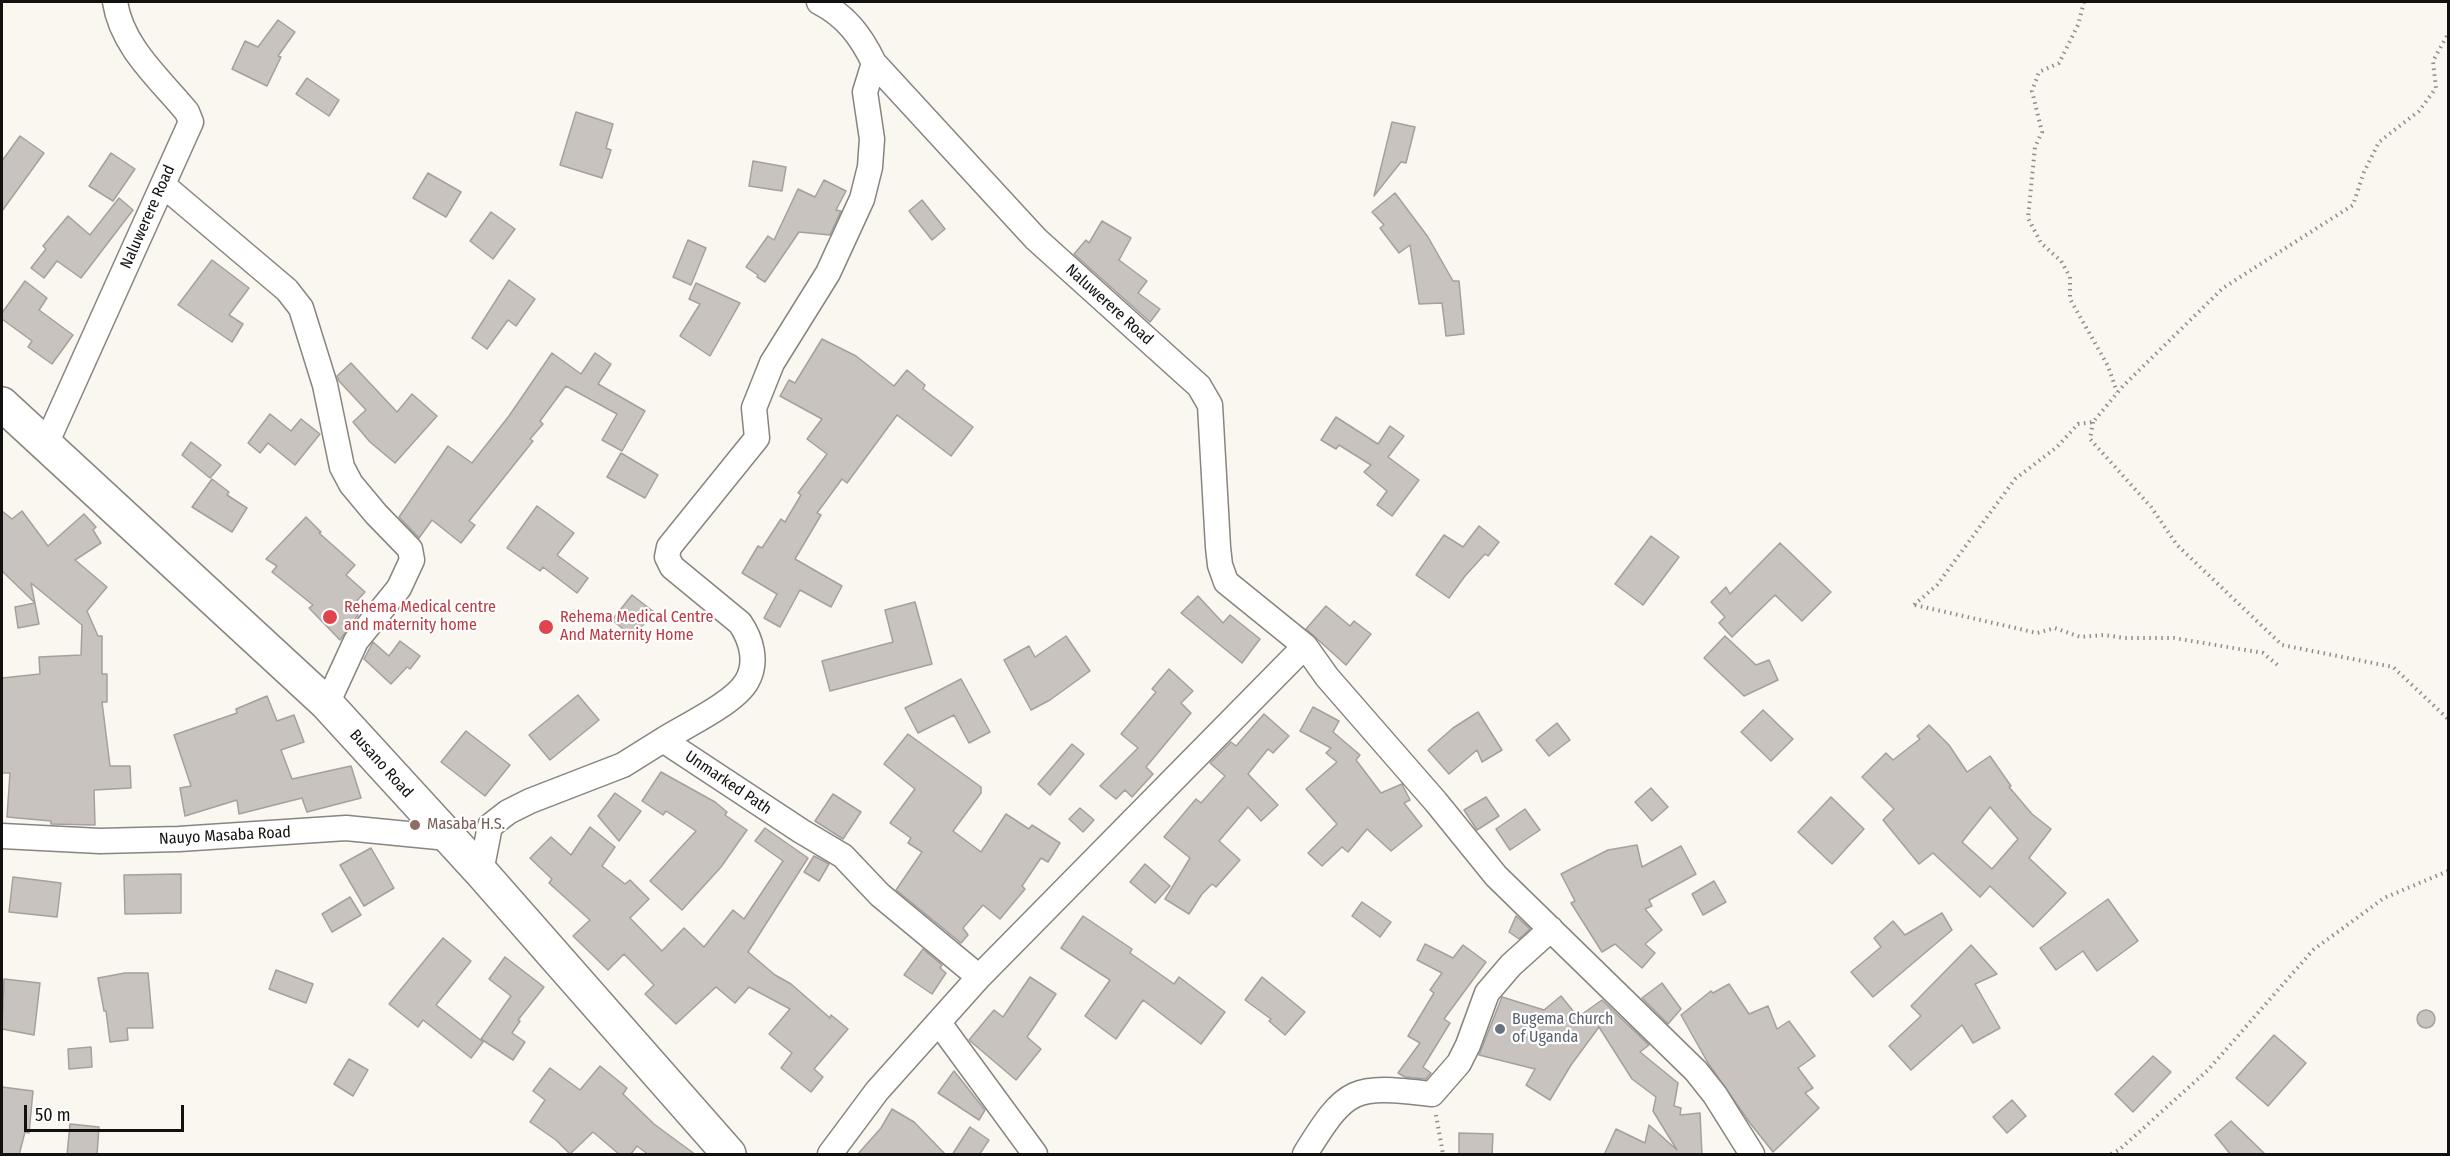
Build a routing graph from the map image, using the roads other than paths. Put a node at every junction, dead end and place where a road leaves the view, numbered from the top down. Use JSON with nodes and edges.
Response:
{"nodes":[{"id":1,"x":115,"y":2,"type":"edge"},
{"id":2,"x":819,"y":2,"type":"edge"},
{"id":3,"x":874,"y":63,"type":"junction"},
{"id":4,"x":163,"y":185,"type":"junction"},
{"id":5,"x":2,"y":404,"type":"edge"},
{"id":6,"x":46,"y":444,"type":"junction"},
{"id":7,"x":1305,"y":646,"type":"junction"},
{"id":8,"x":327,"y":704,"type":"junction"},
{"id":9,"x":663,"y":740,"type":"junction"},
{"id":10,"x":2,"y":836,"type":"edge"},
{"id":11,"x":448,"y":838,"type":"junction"},
{"id":12,"x":481,"y":872,"type":"junction"},
{"id":13,"x":1551,"y":929,"type":"junction"},
{"id":14,"x":979,"y":977,"type":"junction"},
{"id":15,"x":939,"y":1023,"type":"junction"},
{"id":16,"x":729,"y":1155,"type":"edge"},
{"id":17,"x":830,"y":1155,"type":"edge"},
{"id":18,"x":1035,"y":1155,"type":"edge"},
{"id":19,"x":1305,"y":1155,"type":"edge"},
{"id":20,"x":1752,"y":1155,"type":"edge"}],
"edges":[{"from":1,"to":4,"type":"street","name":"Naluwerere Road"},
{"from":2,"to":3,"type":"street","name":"Naluwerere Road"},
{"from":3,"to":7,"type":"street","name":"Naluwerere Road"},
{"from":3,"to":9,"type":"street"},
{"from":4,"to":6,"type":"street","name":"Naluwerere Road"},
{"from":4,"to":8,"type":"street"},
{"from":5,"to":6,"type":"street","name":"Busano Road"},
{"from":6,"to":8,"type":"street","name":"Busano Road"},
{"from":7,"to":13,"type":"street","name":"Naluwerere Road"},
{"from":7,"to":14,"type":"street"},
{"from":8,"to":11,"type":"street","name":"Busano Road"},
{"from":9,"to":12,"type":"street"},
{"from":9,"to":14,"type":"street","name":"Unmarked Path"},
{"from":10,"to":11,"type":"street","name":"Nauyo Masaba Road"},
{"from":11,"to":12,"type":"street","name":"Busano Road"},
{"from":12,"to":16,"type":"street","name":"Busano Road"},
{"from":13,"to":19,"type":"street"},
{"from":13,"to":20,"type":"street","name":"Naluwerere Road"},
{"from":14,"to":15,"type":"street"},
{"from":15,"to":17,"type":"street"},
{"from":15,"to":18,"type":"street"}]}
